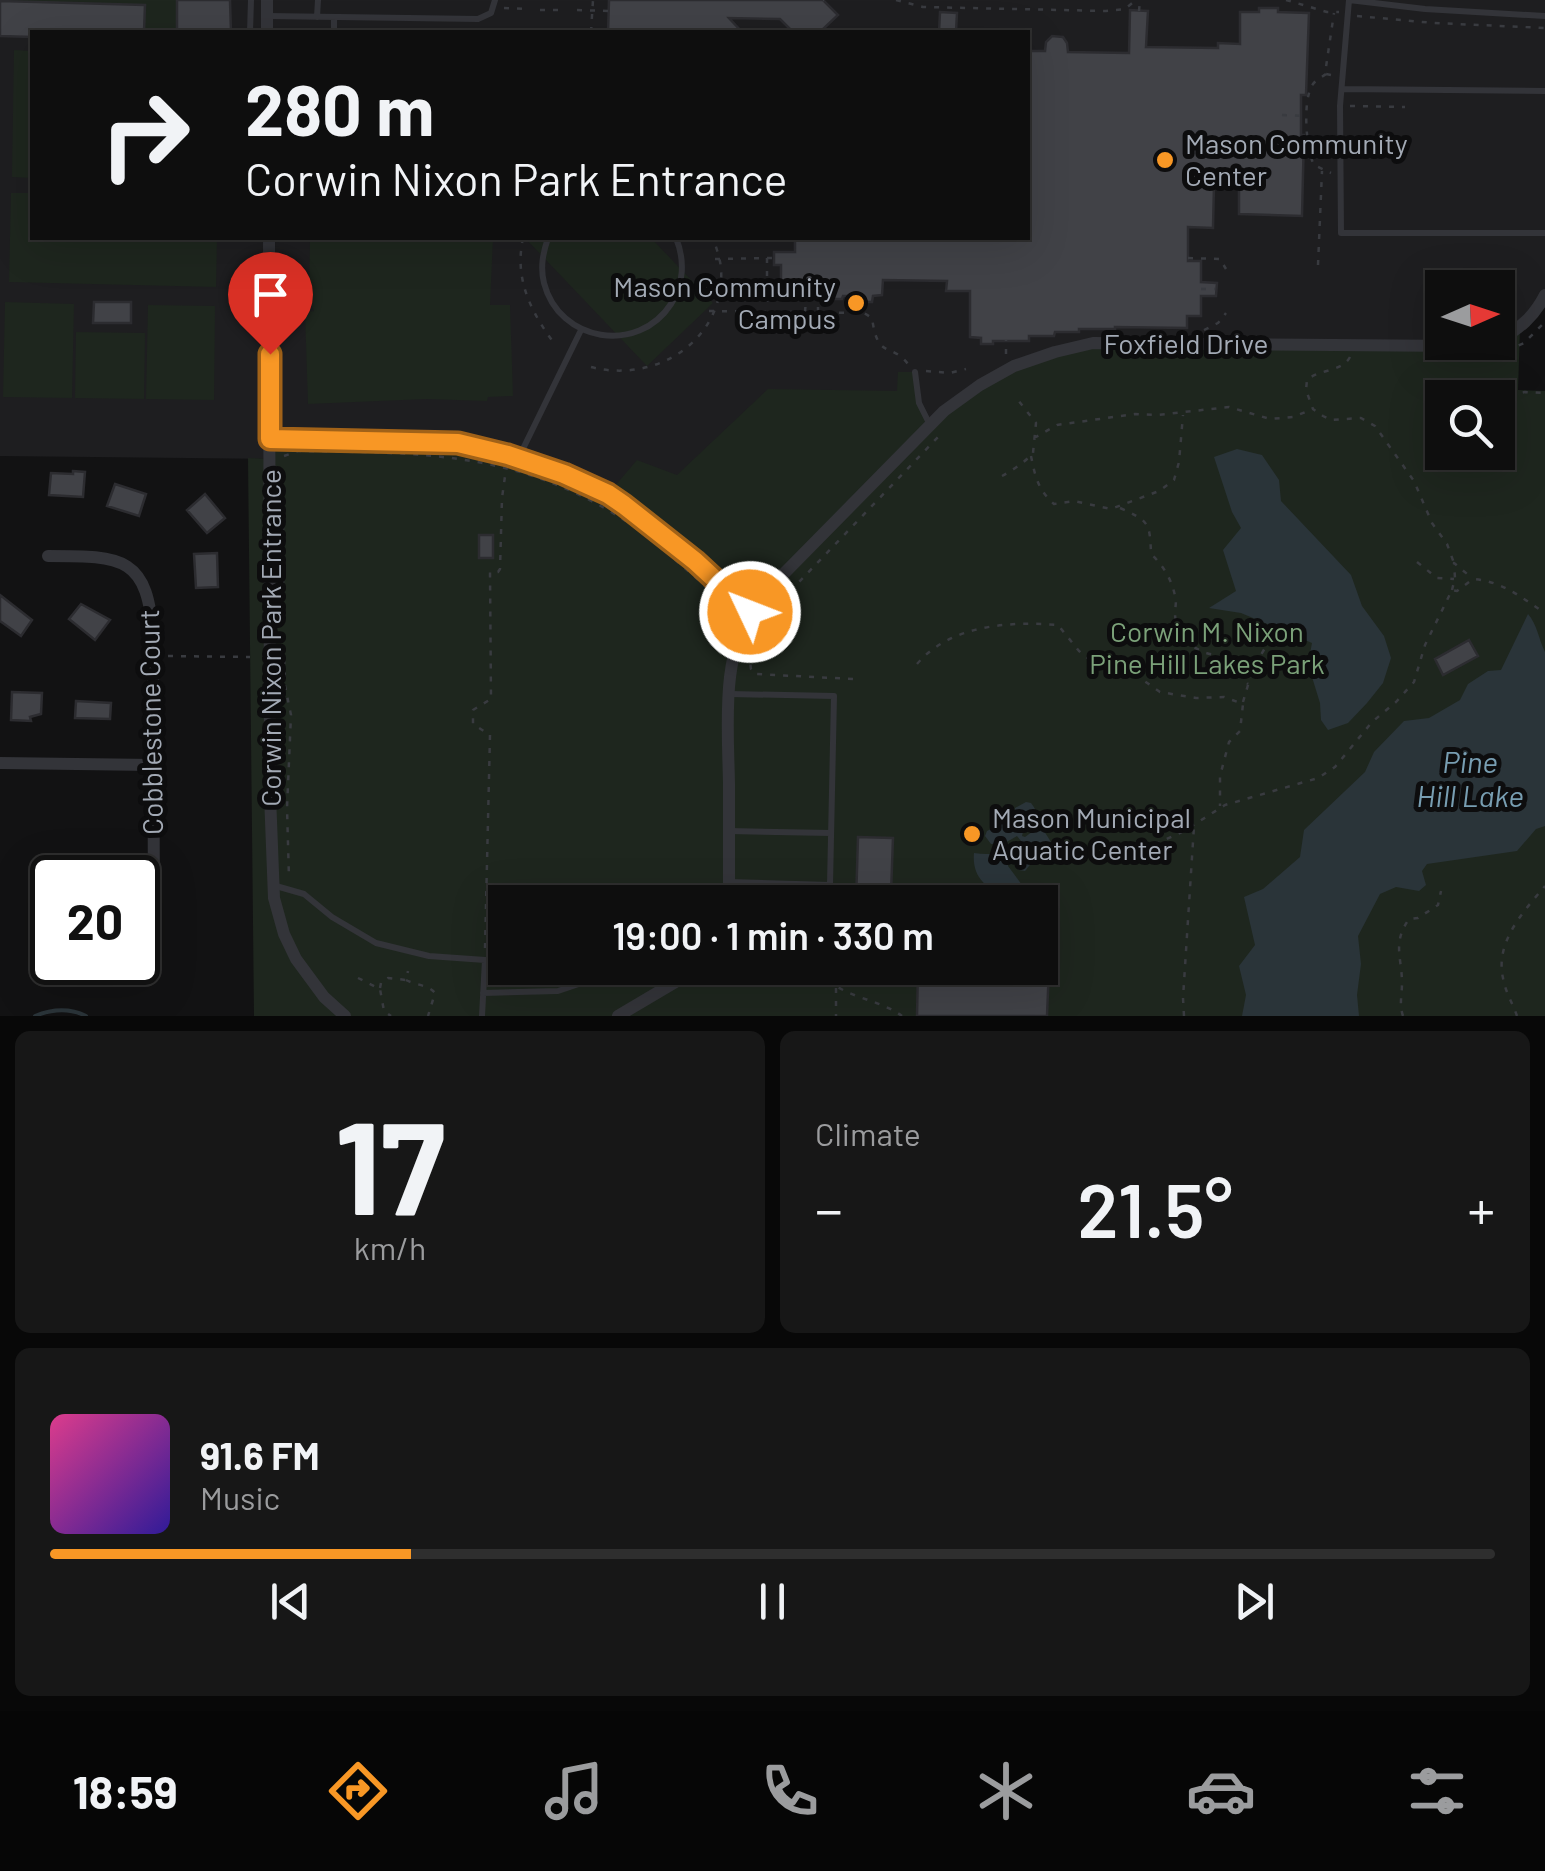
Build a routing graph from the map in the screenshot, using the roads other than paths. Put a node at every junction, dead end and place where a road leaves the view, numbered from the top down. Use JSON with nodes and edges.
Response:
{"nodes":[{"id":1,"x":250,"y":0,"type":"edge"},
{"id":2,"x":267,"y":0,"type":"edge"},
{"id":3,"x":318,"y":0,"type":"edge"},
{"id":4,"x":494,"y":0,"type":"edge"},
{"id":5,"x":1349,"y":0,"type":"edge"},
{"id":6,"x":267,"y":16,"type":"junction"},
{"id":7,"x":1545,"y":16,"type":"edge"},
{"id":8,"x":317,"y":17,"type":"junction"},
{"id":9,"x":334,"y":17,"type":"junction"},
{"id":10,"x":250,"y":30,"type":"edge"},
{"id":11,"x":267,"y":30,"type":"edge"},
{"id":12,"x":334,"y":30,"type":"edge"},
{"id":13,"x":1342,"y":89,"type":"junction"},
{"id":14,"x":1545,"y":90,"type":"edge"},
{"id":15,"x":1545,"y":233,"type":"edge"},
{"id":16,"x":269,"y":240,"type":"edge"},
{"id":17,"x":547,"y":240,"type":"edge"},
{"id":18,"x":677,"y":240,"type":"edge"},
{"id":19,"x":1545,"y":295,"type":"edge"},
{"id":20,"x":581,"y":330,"type":"junction"},
{"id":21,"x":1515,"y":331,"type":"edge"},
{"id":22,"x":1425,"y":346,"type":"edge"},
{"id":23,"x":914,"y":372,"type":"dead end"},
{"id":24,"x":935,"y":430,"type":"junction"},
{"id":25,"x":270,"y":439,"type":"junction"},
{"id":26,"x":518,"y":459,"type":"junction"},
{"id":27,"x":48,"y":556,"type":"dead end"},
{"id":28,"x":750,"y":612,"type":"junction"},
{"id":29,"x":728,"y":694,"type":"junction"},
{"id":30,"x":0,"y":763,"type":"edge"},
{"id":31,"x":153,"y":765,"type":"junction"},
{"id":32,"x":729,"y":830,"type":"junction"},
{"id":33,"x":831,"y":833,"type":"junction"},
{"id":34,"x":154,"y":855,"type":"edge"},
{"id":35,"x":729,"y":882,"type":"junction"},
{"id":36,"x":272,"y":885,"type":"junction"},
{"id":37,"x":729,"y":885,"type":"edge"},
{"id":38,"x":485,"y":960,"type":"junction"},
{"id":39,"x":488,"y":960,"type":"edge"},
{"id":40,"x":578,"y":985,"type":"edge"},
{"id":41,"x":670,"y":985,"type":"edge"},
{"id":42,"x":484,"y":994,"type":"junction"},
{"id":43,"x":345,"y":1016,"type":"edge"},
{"id":44,"x":482,"y":1016,"type":"edge"},
{"id":45,"x":618,"y":1016,"type":"edge"}],
"edges":[{"from":1,"to":10,"type":"lane"},
{"from":2,"to":6,"type":"street"},
{"from":3,"to":8,"type":"lane"},
{"from":4,"to":9,"type":"lane"},
{"from":5,"to":7,"type":"lane"},
{"from":5,"to":13,"type":"lane"},
{"from":6,"to":8,"type":"lane"},
{"from":6,"to":11,"type":"street"},
{"from":8,"to":9,"type":"lane"},
{"from":9,"to":12,"type":"lane"},
{"from":13,"to":14,"type":"lane"},
{"from":13,"to":15,"type":"lane"},
{"from":16,"to":25,"type":"street","name":"Corwin Nixon Park Entrance"},
{"from":17,"to":20,"type":"lane"},
{"from":18,"to":20,"type":"lane"},
{"from":19,"to":21,"type":"street"},
{"from":20,"to":26,"type":"lane"},
{"from":22,"to":24,"type":"street","name":"Foxfield Drive"},
{"from":23,"to":24,"type":"lane"},
{"from":24,"to":28,"type":"street","name":"Foxfield Drive"},
{"from":25,"to":26,"type":"lane"},
{"from":25,"to":36,"type":"street","name":"Corwin Nixon Park Entrance"},
{"from":26,"to":28,"type":"lane"},
{"from":27,"to":31,"type":"street","name":"Cobblestone Court"},
{"from":28,"to":29,"type":"street","name":"Foxfield Drive"},
{"from":29,"to":32,"type":"street"},
{"from":29,"to":33,"type":"lane"},
{"from":30,"to":31,"type":"street"},
{"from":31,"to":34,"type":"street","name":"Cobblestone Court"},
{"from":32,"to":33,"type":"lane"},
{"from":32,"to":35,"type":"street"},
{"from":33,"to":35,"type":"lane"},
{"from":35,"to":37,"type":"street"},
{"from":36,"to":38,"type":"lane"},
{"from":36,"to":43,"type":"street","name":"Corwin Nixon Park Entrance"},
{"from":38,"to":39,"type":"lane"},
{"from":38,"to":42,"type":"lane"},
{"from":40,"to":42,"type":"lane"},
{"from":41,"to":45,"type":"street"},
{"from":42,"to":44,"type":"lane"}]}
